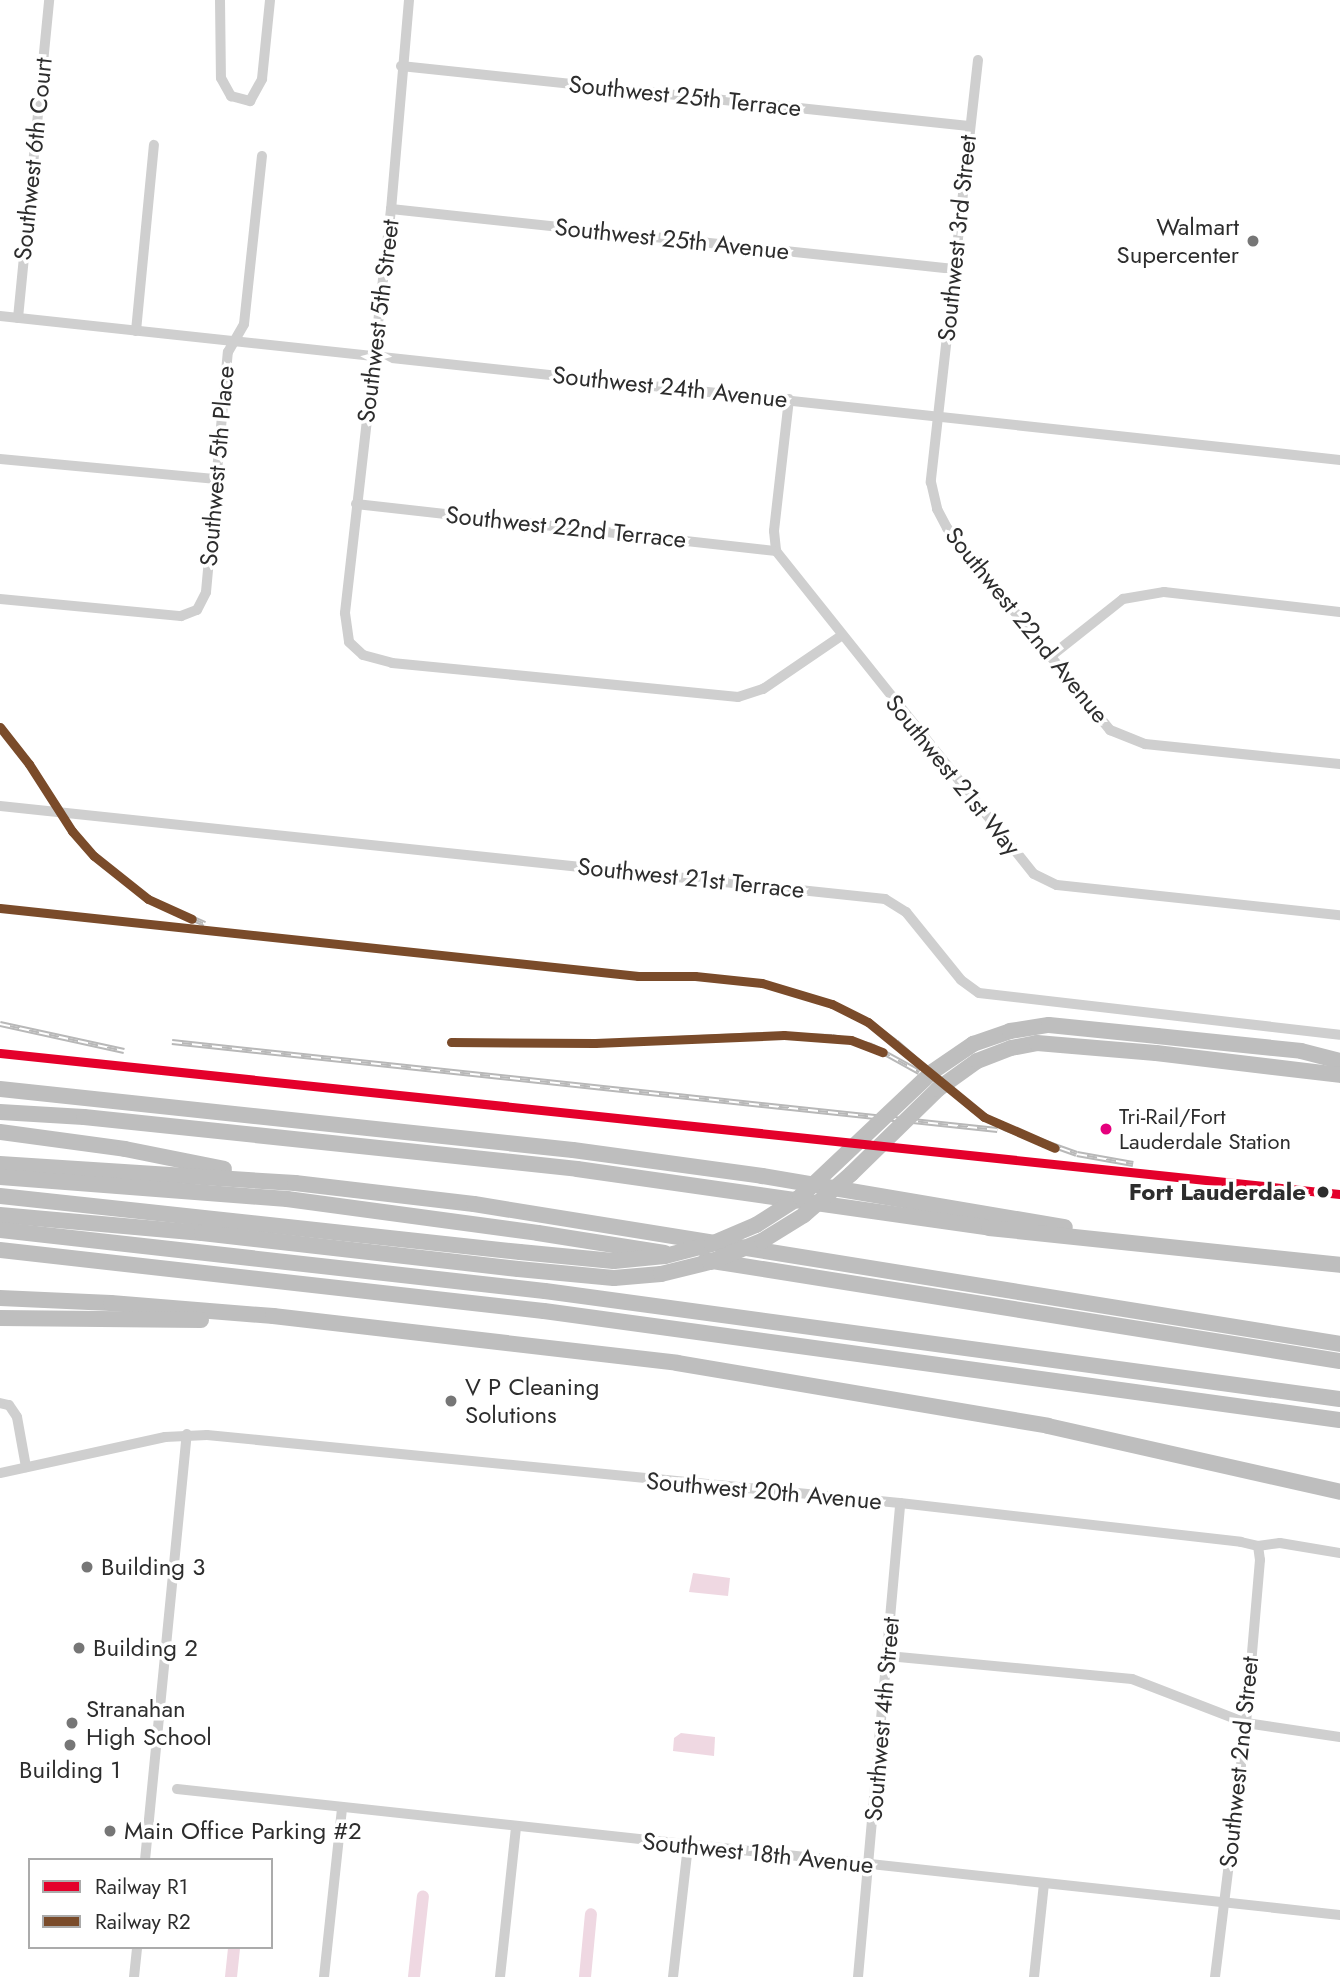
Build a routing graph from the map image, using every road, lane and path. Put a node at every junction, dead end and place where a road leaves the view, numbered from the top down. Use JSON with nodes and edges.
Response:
{"nodes":[{"id":1,"x":49,"y":0,"type":"edge"},
{"id":2,"x":220,"y":0,"type":"edge"},
{"id":3,"x":270,"y":0,"type":"edge"},
{"id":4,"x":409,"y":0,"type":"edge"},
{"id":5,"x":978,"y":61,"type":"dead end"},
{"id":6,"x":401,"y":66,"type":"junction"},
{"id":7,"x":969,"y":125,"type":"junction"},
{"id":8,"x":154,"y":145,"type":"dead end"},
{"id":9,"x":262,"y":156,"type":"dead end"},
{"id":10,"x":391,"y":209,"type":"junction"},
{"id":11,"x":954,"y":269,"type":"junction"},
{"id":12,"x":0,"y":316,"type":"edge"},
{"id":13,"x":18,"y":318,"type":"junction"},
{"id":14,"x":136,"y":331,"type":"junction"},
{"id":15,"x":233,"y":340,"type":"junction"},
{"id":16,"x":374,"y":357,"type":"junction"},
{"id":17,"x":789,"y":399,"type":"junction"},
{"id":18,"x":938,"y":416,"type":"junction"},
{"id":19,"x":0,"y":459,"type":"edge"},
{"id":20,"x":1340,"y":460,"type":"edge"},
{"id":21,"x":215,"y":479,"type":"junction"},
{"id":22,"x":356,"y":504,"type":"junction"},
{"id":23,"x":776,"y":551,"type":"junction"},
{"id":24,"x":0,"y":599,"type":"edge"},
{"id":25,"x":1340,"y":611,"type":"edge"},
{"id":26,"x":841,"y":636,"type":"junction"},
{"id":27,"x":1051,"y":656,"type":"junction"},
{"id":28,"x":1340,"y":764,"type":"edge"},
{"id":29,"x":0,"y":806,"type":"edge"},
{"id":30,"x":1340,"y":915,"type":"edge"},
{"id":31,"x":1340,"y":1035,"type":"edge"},
{"id":32,"x":1340,"y":1061,"type":"edge"},
{"id":33,"x":1340,"y":1075,"type":"edge"},
{"id":34,"x":0,"y":1089,"type":"edge"},
{"id":35,"x":0,"y":1112,"type":"edge"},
{"id":36,"x":0,"y":1132,"type":"edge"},
{"id":37,"x":0,"y":1164,"type":"edge"},
{"id":38,"x":0,"y":1177,"type":"edge"},
{"id":39,"x":295,"y":1183,"type":"junction"},
{"id":40,"x":0,"y":1196,"type":"edge"},
{"id":41,"x":0,"y":1215,"type":"edge"},
{"id":42,"x":0,"y":1230,"type":"edge"},
{"id":43,"x":0,"y":1250,"type":"edge"},
{"id":44,"x":1219,"y":1252,"type":"junction"},
{"id":45,"x":0,"y":1258,"type":"edge"},
{"id":46,"x":89,"y":1260,"type":"junction"},
{"id":47,"x":1340,"y":1265,"type":"edge"},
{"id":48,"x":0,"y":1298,"type":"edge"},
{"id":49,"x":0,"y":1318,"type":"edge"},
{"id":50,"x":337,"y":1325,"type":"junction"},
{"id":51,"x":1340,"y":1344,"type":"edge"},
{"id":52,"x":1340,"y":1361,"type":"edge"},
{"id":53,"x":1340,"y":1399,"type":"edge"},
{"id":54,"x":0,"y":1403,"type":"edge"},
{"id":55,"x":1340,"y":1420,"type":"edge"},
{"id":56,"x":187,"y":1434,"type":"junction"},
{"id":57,"x":26,"y":1467,"type":"junction"},
{"id":58,"x":0,"y":1473,"type":"edge"},
{"id":59,"x":1340,"y":1492,"type":"edge"},
{"id":60,"x":900,"y":1503,"type":"junction"},
{"id":61,"x":1258,"y":1546,"type":"junction"},
{"id":62,"x":1340,"y":1553,"type":"edge"},
{"id":63,"x":888,"y":1656,"type":"junction"},
{"id":64,"x":1246,"y":1723,"type":"junction"},
{"id":65,"x":1340,"y":1737,"type":"edge"},
{"id":66,"x":177,"y":1789,"type":"dead end"},
{"id":67,"x":342,"y":1809,"type":"junction"},
{"id":68,"x":516,"y":1828,"type":"junction"},
{"id":69,"x":688,"y":1846,"type":"junction"},
{"id":70,"x":145,"y":1858,"type":"edge"},
{"id":71,"x":869,"y":1865,"type":"junction"},
{"id":72,"x":1044,"y":1884,"type":"junction"},
{"id":73,"x":1224,"y":1902,"type":"junction"},
{"id":74,"x":1340,"y":1916,"type":"edge"},
{"id":75,"x":137,"y":1949,"type":"edge"},
{"id":76,"x":134,"y":1977,"type":"edge"},
{"id":77,"x":324,"y":1977,"type":"edge"},
{"id":78,"x":500,"y":1977,"type":"edge"},
{"id":79,"x":673,"y":1977,"type":"edge"},
{"id":80,"x":858,"y":1977,"type":"edge"},
{"id":81,"x":1034,"y":1977,"type":"edge"},
{"id":82,"x":1215,"y":1977,"type":"edge"}],
"edges":[{"from":1,"to":13,"type":"street","name":"Southwest 6th Court"},
{"from":2,"to":3,"type":"street"},
{"from":4,"to":6,"type":"street","name":"Southwest 5th Street"},
{"from":5,"to":7,"type":"street","name":"Southwest 3rd Street"},
{"from":6,"to":7,"type":"street","name":"Southwest 25th Terrace"},
{"from":6,"to":10,"type":"street","name":"Southwest 5th Street"},
{"from":7,"to":11,"type":"street","name":"Southwest 3rd Street"},
{"from":8,"to":14,"type":"street"},
{"from":9,"to":15,"type":"street","name":"Southwest 5th Place"},
{"from":10,"to":11,"type":"street","name":"Southwest 25th Avenue"},
{"from":10,"to":16,"type":"street","name":"Southwest 5th Street"},
{"from":11,"to":18,"type":"street","name":"Southwest 3rd Street"},
{"from":12,"to":13,"type":"street","name":"Southwest 24th Avenue"},
{"from":13,"to":14,"type":"street","name":"Southwest 24th Avenue"},
{"from":14,"to":15,"type":"street","name":"Southwest 24th Avenue"},
{"from":15,"to":16,"type":"street","name":"Southwest 24th Avenue"},
{"from":15,"to":21,"type":"street","name":"Southwest 5th Place"},
{"from":16,"to":17,"type":"street","name":"Southwest 24th Avenue"},
{"from":16,"to":22,"type":"street","name":"Southwest 5th Street"},
{"from":17,"to":18,"type":"street","name":"Southwest 24th Avenue"},
{"from":17,"to":23,"type":"street"},
{"from":18,"to":20,"type":"street","name":"Southwest 24th Avenue"},
{"from":18,"to":27,"type":"street","name":"Southwest 22nd Avenue"},
{"from":19,"to":21,"type":"street"},
{"from":21,"to":24,"type":"street","name":"Southwest 5th Place"},
{"from":22,"to":23,"type":"street","name":"Southwest 22nd Terrace"},
{"from":22,"to":26,"type":"street","name":"Southwest 5th Street"},
{"from":23,"to":26,"type":"street","name":"Southwest 21st Way"},
{"from":25,"to":27,"type":"street"},
{"from":26,"to":30,"type":"street","name":"Southwest 21st Way"},
{"from":27,"to":28,"type":"street","name":"Southwest 22nd Avenue"},
{"from":29,"to":31,"type":"street","name":"Southwest 21st Terrace"},
{"from":32,"to":40,"type":"highway","bridge":true},
{"from":33,"to":41,"type":"highway","bridge":true},
{"from":34,"to":44,"type":"highway"},
{"from":35,"to":44,"type":"highway"},
{"from":36,"to":39,"type":"highway"},
{"from":37,"to":39,"type":"highway"},
{"from":38,"to":52,"type":"highway"},
{"from":39,"to":51,"type":"highway"},
{"from":42,"to":53,"type":"highway"},
{"from":43,"to":46,"type":"highway"},
{"from":44,"to":47,"type":"highway"},
{"from":45,"to":46,"type":"highway"},
{"from":46,"to":55,"type":"highway"},
{"from":48,"to":50,"type":"highway"},
{"from":49,"to":50,"type":"highway"},
{"from":50,"to":59,"type":"highway"},
{"from":54,"to":57,"type":"street"},
{"from":56,"to":57,"type":"street","name":"Southwest 20th Avenue"},
{"from":56,"to":60,"type":"street","name":"Southwest 20th Avenue"},
{"from":56,"to":70,"type":"street"},
{"from":57,"to":58,"type":"street","name":"Southwest 20th Avenue"},
{"from":60,"to":61,"type":"street","name":"Southwest 20th Avenue"},
{"from":60,"to":63,"type":"street","name":"Southwest 4th Street"},
{"from":61,"to":62,"type":"street","name":"Southwest 20th Avenue"},
{"from":61,"to":64,"type":"street","name":"Southwest 2nd Street"},
{"from":63,"to":64,"type":"street"},
{"from":63,"to":71,"type":"street","name":"Southwest 4th Street"},
{"from":64,"to":65,"type":"street"},
{"from":64,"to":73,"type":"street","name":"Southwest 2nd Street"},
{"from":66,"to":67,"type":"street","name":"Southwest 18th Avenue"},
{"from":67,"to":68,"type":"street","name":"Southwest 18th Avenue"},
{"from":67,"to":77,"type":"street"},
{"from":68,"to":69,"type":"street","name":"Southwest 18th Avenue"},
{"from":68,"to":78,"type":"street"},
{"from":69,"to":71,"type":"street","name":"Southwest 18th Avenue"},
{"from":69,"to":79,"type":"street"},
{"from":71,"to":72,"type":"street","name":"Southwest 18th Avenue"},
{"from":71,"to":80,"type":"street","name":"Southwest 4th Street"},
{"from":72,"to":73,"type":"street","name":"Southwest 18th Avenue"},
{"from":72,"to":81,"type":"street"},
{"from":73,"to":74,"type":"street","name":"Southwest 18th Avenue"},
{"from":73,"to":82,"type":"street","name":"Southwest 2nd Street"},
{"from":75,"to":76,"type":"street"}]}
